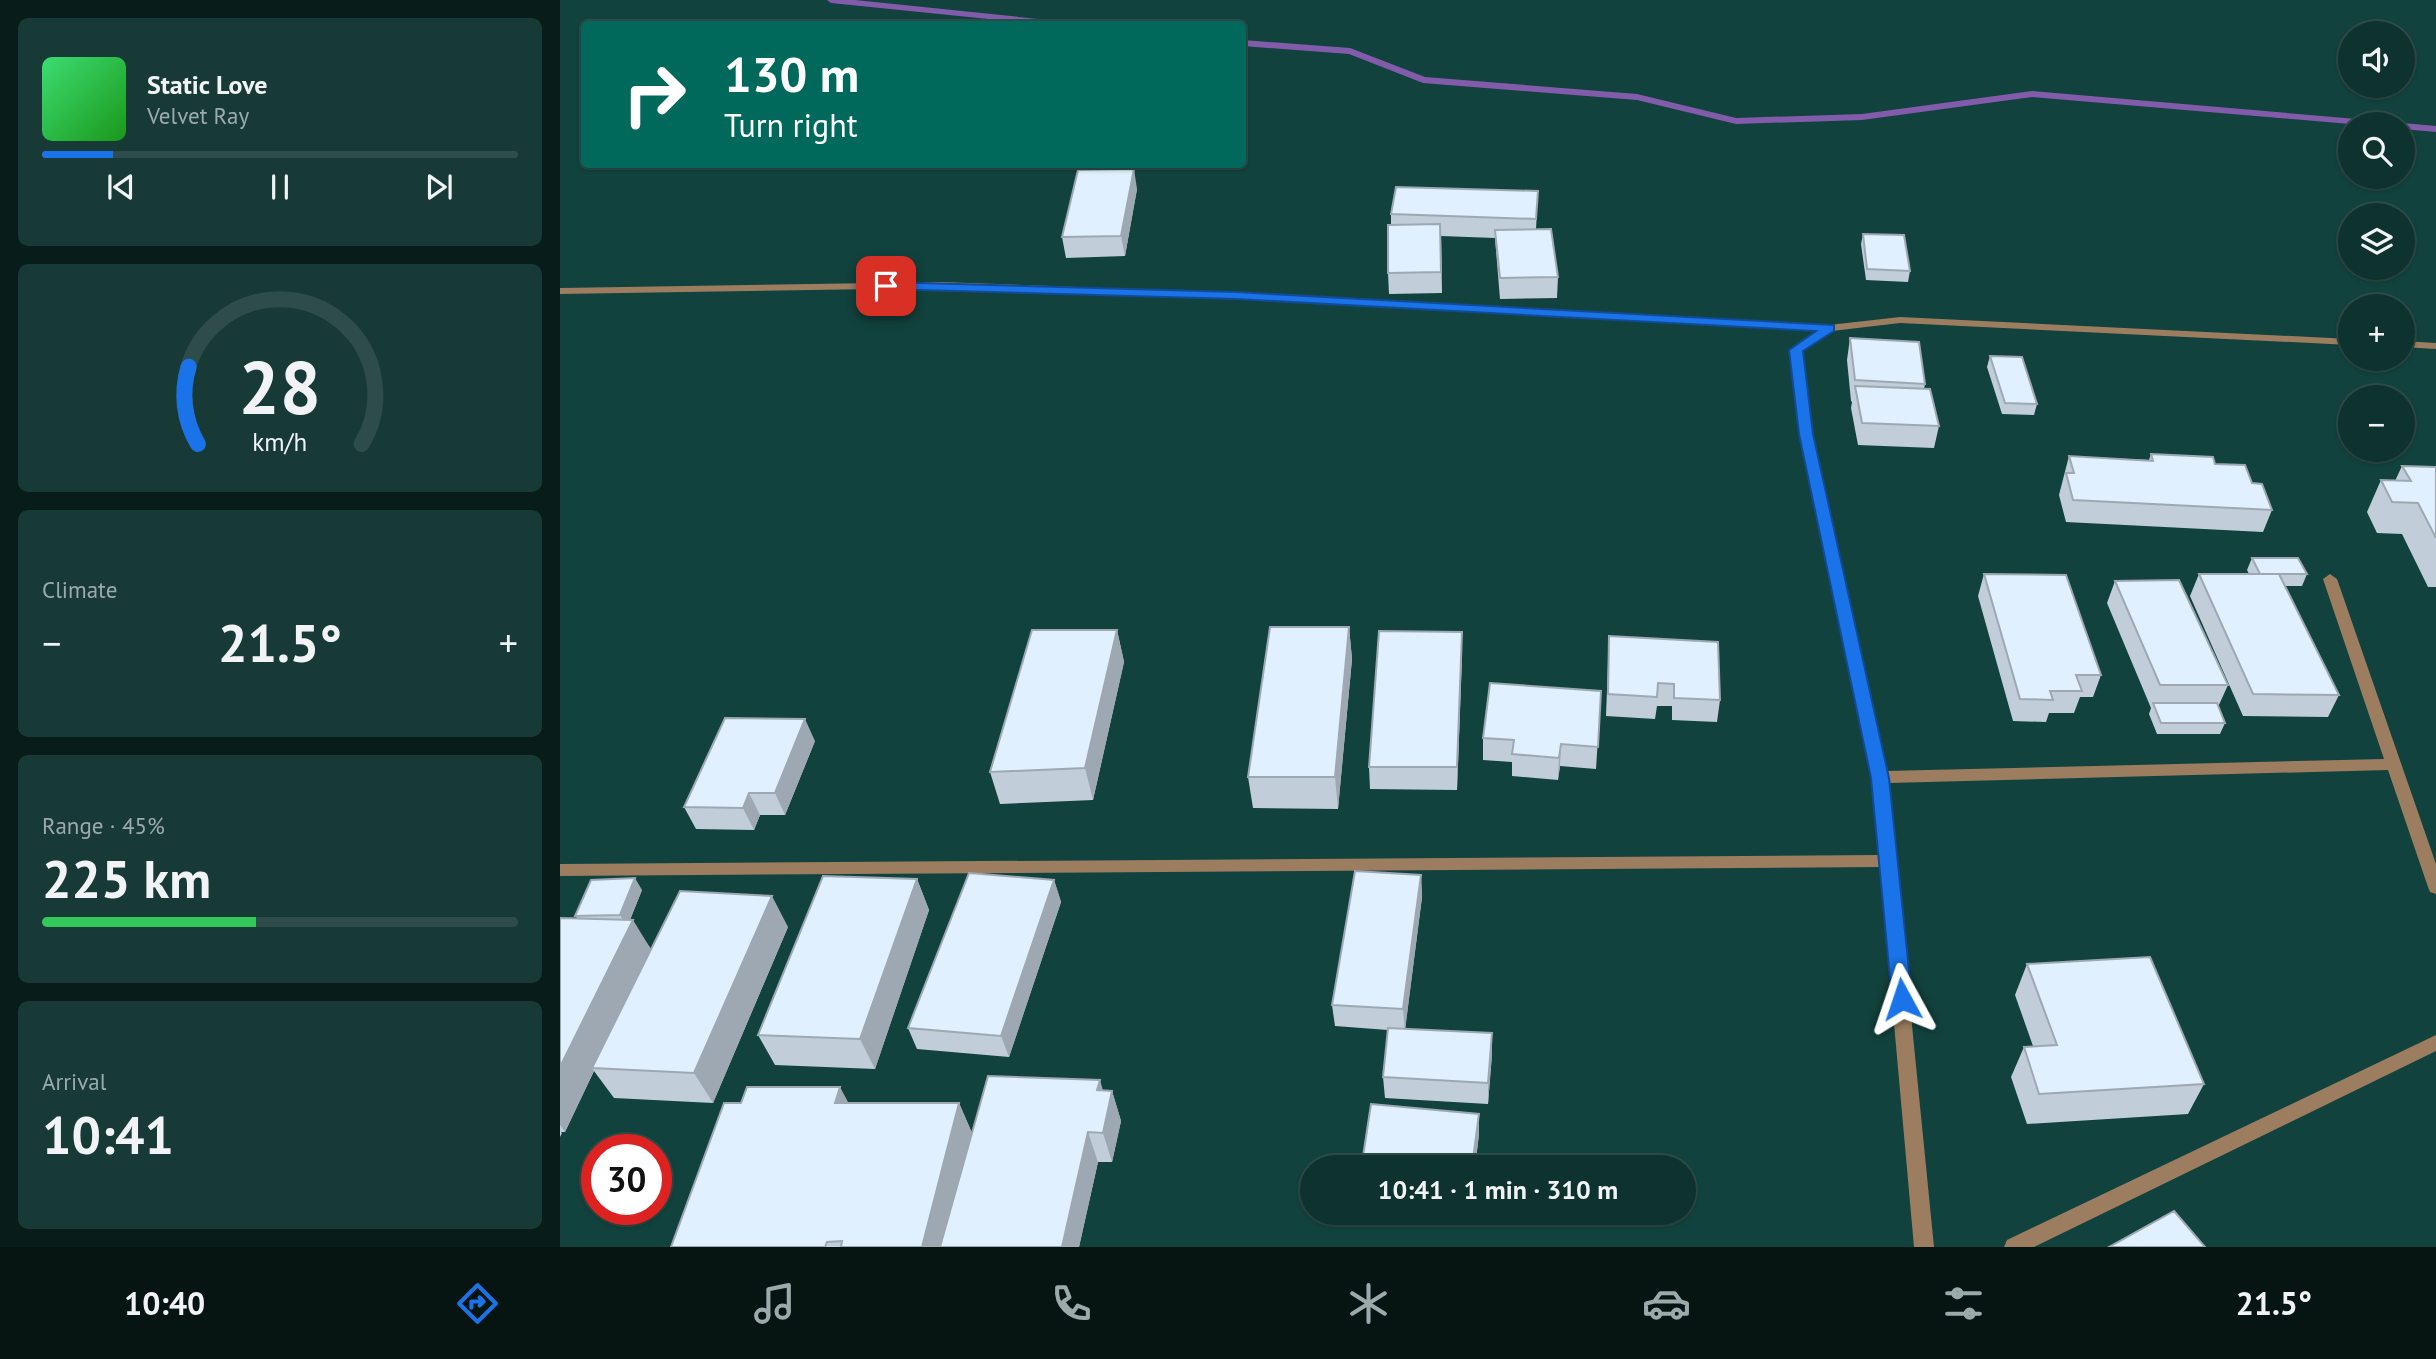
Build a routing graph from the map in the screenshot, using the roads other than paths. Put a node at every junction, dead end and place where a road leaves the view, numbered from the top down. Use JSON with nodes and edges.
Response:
{"nodes":[{"id":1,"x":560,"y":291,"type":"edge"},
{"id":2,"x":1829,"y":328,"type":"junction"},
{"id":3,"x":2338,"y":341,"type":"edge"},
{"id":4,"x":2415,"y":345,"type":"edge"},
{"id":5,"x":2436,"y":346,"type":"edge"},
{"id":6,"x":2330,"y":579,"type":"dead end"},
{"id":7,"x":2394,"y":764,"type":"junction"},
{"id":8,"x":1880,"y":778,"type":"junction"},
{"id":9,"x":1890,"y":861,"type":"junction"},
{"id":10,"x":560,"y":870,"type":"edge"},
{"id":11,"x":2436,"y":887,"type":"edge"},
{"id":12,"x":2436,"y":1043,"type":"edge"},
{"id":13,"x":1924,"y":1247,"type":"edge"},
{"id":14,"x":2014,"y":1247,"type":"edge"}],
"edges":[{"from":1,"to":2,"type":"street"},
{"from":2,"to":3,"type":"street"},
{"from":2,"to":8,"type":"street"},
{"from":4,"to":5,"type":"street"},
{"from":6,"to":7,"type":"street"},
{"from":7,"to":8,"type":"street"},
{"from":7,"to":11,"type":"street"},
{"from":8,"to":9,"type":"street"},
{"from":9,"to":10,"type":"street"},
{"from":9,"to":13,"type":"street"},
{"from":12,"to":14,"type":"street"}]}
